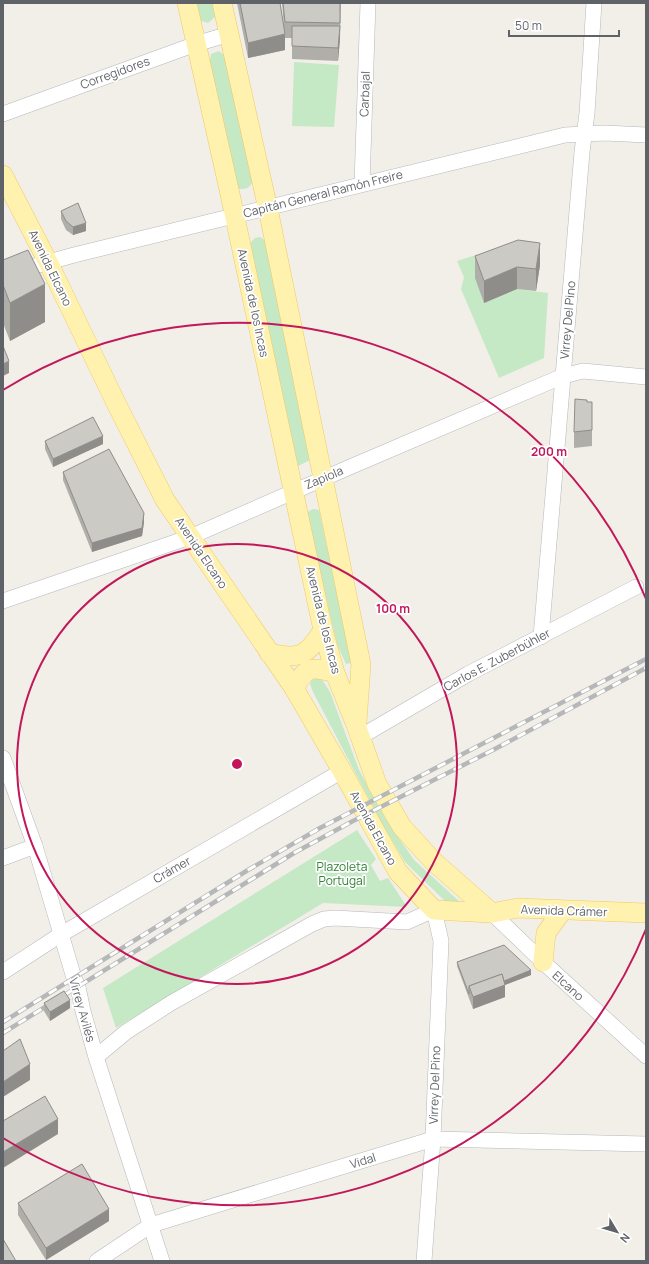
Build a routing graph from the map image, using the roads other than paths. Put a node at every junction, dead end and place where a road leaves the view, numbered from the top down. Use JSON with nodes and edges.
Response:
{"nodes":[{"id":1,"x":187,"y":3,"type":"edge"},
{"id":2,"x":222,"y":3,"type":"edge"},
{"id":3,"x":368,"y":3,"type":"edge"},
{"id":4,"x":594,"y":3,"type":"edge"},
{"id":5,"x":229,"y":34,"type":"junction"},
{"id":6,"x":196,"y":44,"type":"junction"},
{"id":7,"x":3,"y":114,"type":"edge"},
{"id":8,"x":584,"y":133,"type":"junction"},
{"id":9,"x":646,"y":135,"type":"edge"},
{"id":10,"x":3,"y":175,"type":"edge"},
{"id":11,"x":362,"y":184,"type":"junction"},
{"id":12,"x":268,"y":209,"type":"junction"},
{"id":13,"x":234,"y":216,"type":"junction"},
{"id":14,"x":48,"y":262,"type":"junction"},
{"id":15,"x":3,"y":275,"type":"edge"},
{"id":16,"x":563,"y":376,"type":"junction"},
{"id":17,"x":646,"y":377,"type":"edge"},
{"id":18,"x":323,"y":479,"type":"junction"},
{"id":19,"x":293,"y":492,"type":"junction"},
{"id":20,"x":190,"y":537,"type":"junction"},
{"id":21,"x":636,"y":587,"type":"dead end"},
{"id":22,"x":3,"y":601,"type":"edge"},
{"id":23,"x":323,"y":630,"type":"junction"},
{"id":24,"x":541,"y":637,"type":"junction"},
{"id":25,"x":269,"y":653,"type":"junction"},
{"id":26,"x":335,"y":673,"type":"junction"},
{"id":27,"x":294,"y":688,"type":"junction"},
{"id":28,"x":358,"y":731,"type":"junction"},
{"id":29,"x":3,"y":758,"type":"edge"},
{"id":30,"x":342,"y":771,"type":"junction"},
{"id":31,"x":35,"y":846,"type":"junction"},
{"id":32,"x":3,"y":858,"type":"edge"},
{"id":33,"x":434,"y":910,"type":"junction"},
{"id":34,"x":562,"y":911,"type":"junction"},
{"id":35,"x":492,"y":913,"type":"junction"},
{"id":36,"x":646,"y":913,"type":"edge"},
{"id":37,"x":60,"y":935,"type":"junction"},
{"id":38,"x":543,"y":962,"type":"junction"},
{"id":39,"x":3,"y":972,"type":"edge"},
{"id":40,"x":646,"y":1056,"type":"edge"},
{"id":41,"x":96,"y":1057,"type":"junction"},
{"id":42,"x":433,"y":1139,"type":"junction"},
{"id":43,"x":646,"y":1144,"type":"edge"},
{"id":44,"x":151,"y":1226,"type":"junction"},
{"id":45,"x":97,"y":1261,"type":"edge"},
{"id":46,"x":162,"y":1261,"type":"edge"},
{"id":47,"x":424,"y":1261,"type":"edge"}],
"edges":[{"from":1,"to":6,"type":"main road","name":"Avenida de los Incas"},
{"from":2,"to":5,"type":"main road","name":"Avenida de los Incas"},
{"from":3,"to":11,"type":"street","name":"Carbajal"},
{"from":4,"to":8,"type":"street","name":"Virrey Del Pino"},
{"from":5,"to":6,"type":"street","name":"Corregidores"},
{"from":5,"to":12,"type":"main road","name":"Avenida de los Incas"},
{"from":6,"to":7,"type":"street","name":"Corregidores"},
{"from":6,"to":13,"type":"main road","name":"Avenida de los Incas"},
{"from":8,"to":9,"type":"street","name":"Capitán General Ramón Freire"},
{"from":8,"to":11,"type":"street","name":"Capitán General Ramón Freire"},
{"from":8,"to":16,"type":"street","name":"Virrey Del Pino"},
{"from":10,"to":14,"type":"main road","name":"Avenida Elcano"},
{"from":11,"to":12,"type":"street","name":"Capitán General Ramón Freire"},
{"from":12,"to":13,"type":"street","name":"Capitán General Ramón Freire"},
{"from":12,"to":18,"type":"main road","name":"Avenida de los Incas"},
{"from":13,"to":14,"type":"street","name":"Capitán General Ramón Freire"},
{"from":13,"to":19,"type":"main road","name":"Avenida de los Incas"},
{"from":14,"to":15,"type":"street","name":"Capitán General Ramón Freire"},
{"from":14,"to":20,"type":"main road","name":"Avenida Elcano"},
{"from":16,"to":17,"type":"street","name":"Zapiola"},
{"from":16,"to":18,"type":"street","name":"Zapiola"},
{"from":16,"to":24,"type":"street","name":"Virrey Del Pino"},
{"from":18,"to":19,"type":"street","name":"Zapiola"},
{"from":18,"to":28,"type":"main road","name":"Avenida de los Incas"},
{"from":19,"to":20,"type":"street","name":"Zapiola"},
{"from":19,"to":23,"type":"main road","name":"Avenida de los Incas"},
{"from":20,"to":22,"type":"street","name":"Zapiola"},
{"from":20,"to":25,"type":"main road","name":"Avenida Elcano"},
{"from":21,"to":24,"type":"street","name":"Carlos E. Zuberbühler"},
{"from":23,"to":25,"type":"main road"},
{"from":23,"to":26,"type":"main road","name":"Avenida de los Incas"},
{"from":24,"to":28,"type":"street","name":"Carlos E. Zuberbühler"},
{"from":25,"to":27,"type":"main road","name":"Avenida Elcano"},
{"from":26,"to":27,"type":"main road"},
{"from":26,"to":28,"type":"main road","name":"Avenida de los Incas"},
{"from":27,"to":30,"type":"main road","name":"Avenida Elcano"},
{"from":28,"to":35,"type":"main road","name":"Avenida Elcano"},
{"from":29,"to":31,"type":"street","name":"Virrey Avilés"},
{"from":30,"to":33,"type":"main road","name":"Avenida Elcano"},
{"from":30,"to":37,"type":"street","name":"Crámer"},
{"from":31,"to":32,"type":"street"},
{"from":31,"to":37,"type":"street","name":"Virrey Avilés"},
{"from":33,"to":35,"type":"main road","name":"Avenida Crámer"},
{"from":33,"to":41,"type":"street"},
{"from":33,"to":42,"type":"street","name":"Virrey Del Pino"},
{"from":34,"to":35,"type":"main road","name":"Avenida Crámer"},
{"from":34,"to":36,"type":"main road","name":"Avenida Crámer"},
{"from":34,"to":38,"type":"main road"},
{"from":35,"to":38,"type":"street","name":"Elcano"},
{"from":37,"to":39,"type":"street","name":"Crámer"},
{"from":37,"to":41,"type":"street","name":"Virrey Avilés"},
{"from":38,"to":40,"type":"street","name":"Elcano"},
{"from":41,"to":44,"type":"street","name":"Virrey Avilés"},
{"from":42,"to":43,"type":"street","name":"Vidal"},
{"from":42,"to":44,"type":"street","name":"Vidal"},
{"from":42,"to":47,"type":"street","name":"Virrey Del Pino"},
{"from":44,"to":45,"type":"street","name":"Vidal"},
{"from":44,"to":46,"type":"street","name":"Virrey Avilés"}]}
